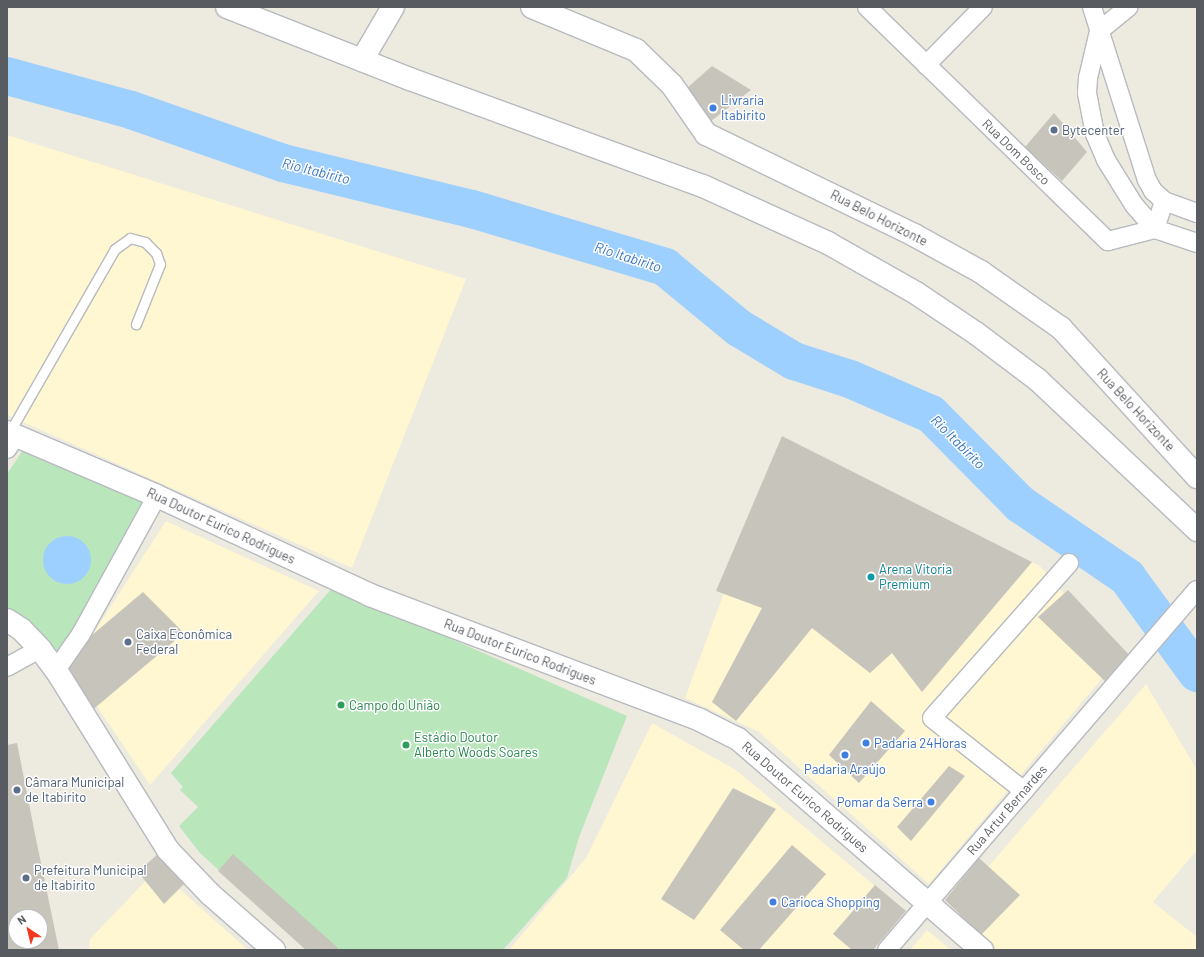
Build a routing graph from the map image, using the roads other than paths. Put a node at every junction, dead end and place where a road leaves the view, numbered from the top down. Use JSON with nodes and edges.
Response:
{"nodes":[{"id":1,"x":227,"y":7,"type":"edge"},
{"id":2,"x":393,"y":7,"type":"edge"},
{"id":3,"x":532,"y":7,"type":"edge"},
{"id":4,"x":867,"y":7,"type":"edge"},
{"id":5,"x":983,"y":7,"type":"edge"},
{"id":6,"x":1092,"y":7,"type":"edge"},
{"id":7,"x":1129,"y":7,"type":"edge"},
{"id":8,"x":1099,"y":31,"type":"junction"},
{"id":9,"x":362,"y":60,"type":"junction"},
{"id":10,"x":926,"y":65,"type":"junction"},
{"id":11,"x":1164,"y":201,"type":"junction"},
{"id":12,"x":1197,"y":213,"type":"edge"},
{"id":13,"x":1155,"y":229,"type":"junction"},
{"id":14,"x":1197,"y":243,"type":"edge"},
{"id":15,"x":136,"y":324,"type":"dead end"},
{"id":16,"x":10,"y":438,"type":"edge"},
{"id":17,"x":1197,"y":477,"type":"edge"},
{"id":18,"x":157,"y":496,"type":"junction"},
{"id":19,"x":1197,"y":530,"type":"edge"},
{"id":20,"x":1069,"y":563,"type":"dead end"},
{"id":21,"x":1197,"y":590,"type":"edge"},
{"id":22,"x":7,"y":620,"type":"edge"},
{"id":23,"x":40,"y":649,"type":"junction"},
{"id":24,"x":7,"y":667,"type":"edge"},
{"id":25,"x":56,"y":670,"type":"junction"},
{"id":26,"x":1024,"y":791,"type":"junction"},
{"id":27,"x":927,"y":902,"type":"junction"},
{"id":28,"x":274,"y":950,"type":"edge"},
{"id":29,"x":887,"y":950,"type":"edge"},
{"id":30,"x":982,"y":950,"type":"edge"}],
"edges":[{"from":1,"to":9,"type":"street"},
{"from":2,"to":9,"type":"street"},
{"from":3,"to":17,"type":"street","name":"Rua Belo Horizonte"},
{"from":4,"to":10,"type":"street","name":"Rua Dom Bosco"},
{"from":5,"to":10,"type":"street"},
{"from":6,"to":8,"type":"street"},
{"from":7,"to":8,"type":"street"},
{"from":8,"to":11,"type":"street"},
{"from":8,"to":13,"type":"street"},
{"from":9,"to":19,"type":"street"},
{"from":10,"to":13,"type":"street","name":"Rua Dom Bosco"},
{"from":11,"to":12,"type":"street"},
{"from":11,"to":13,"type":"street"},
{"from":13,"to":14,"type":"street"},
{"from":15,"to":16,"type":"lane"},
{"from":16,"to":18,"type":"street","name":"Rua Doutor Eurico Rodrigues"},
{"from":18,"to":25,"type":"street"},
{"from":18,"to":27,"type":"street","name":"Rua Doutor Eurico Rodrigues"},
{"from":20,"to":26,"type":"street"},
{"from":21,"to":26,"type":"street","name":"Rua Artur Bernardes"},
{"from":22,"to":23,"type":"street"},
{"from":23,"to":24,"type":"street"},
{"from":23,"to":25,"type":"street"},
{"from":25,"to":28,"type":"street"},
{"from":26,"to":27,"type":"street","name":"Rua Artur Bernardes"},
{"from":27,"to":29,"type":"street","name":"Rua Artur Bernardes"},
{"from":27,"to":30,"type":"street","name":"Rua Doutor Eurico Rodrigues"}]}
